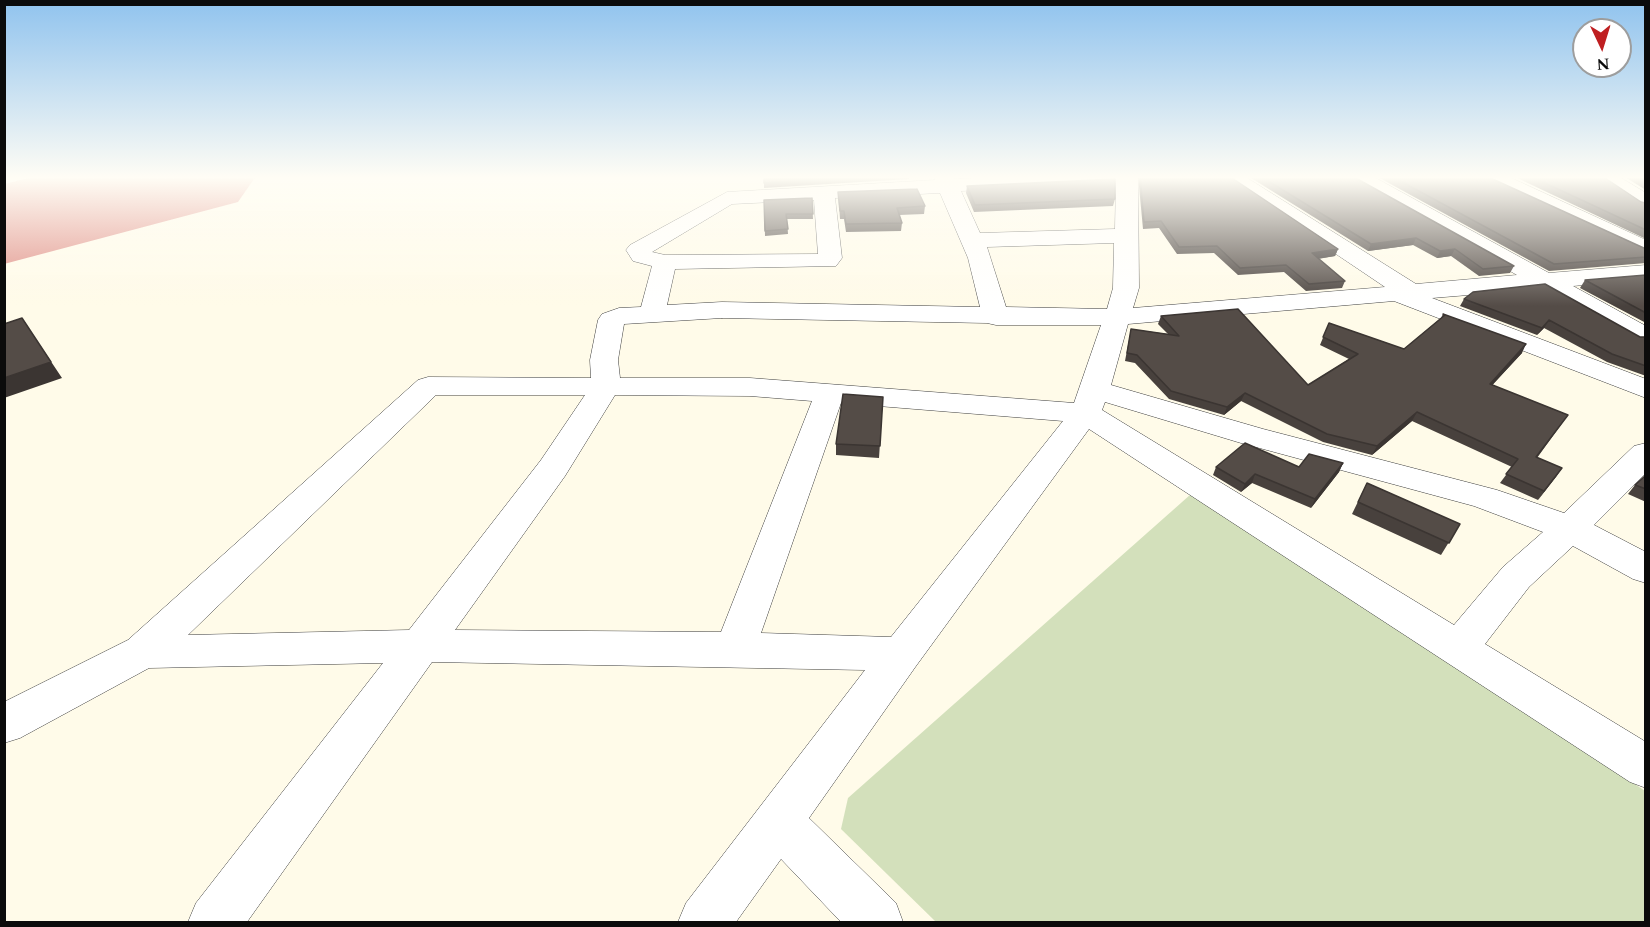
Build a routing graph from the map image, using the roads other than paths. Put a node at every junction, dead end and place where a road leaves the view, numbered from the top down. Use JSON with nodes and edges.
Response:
{"nodes":[{"id":1,"x":691,"y":219,"type":"edge"},
{"id":2,"x":826,"y":219,"type":"edge"},
{"id":3,"x":963,"y":219,"type":"edge"},
{"id":4,"x":1126,"y":219,"type":"edge"},
{"id":5,"x":1294,"y":219,"type":"edge"},
{"id":6,"x":1436,"y":219,"type":"edge"},
{"id":7,"x":1582,"y":219,"type":"edge"},
{"id":8,"x":1126,"y":236,"type":"junction"},
{"id":9,"x":973,"y":240,"type":"junction"},
{"id":10,"x":1646,"y":249,"type":"edge"},
{"id":11,"x":665,"y":262,"type":"junction"},
{"id":12,"x":1646,"y":272,"type":"edge"},
{"id":13,"x":1546,"y":280,"type":"junction"},
{"id":14,"x":1401,"y":291,"type":"junction"},
{"id":15,"x":651,"y":313,"type":"junction"},
{"id":16,"x":996,"y":316,"type":"junction"},
{"id":17,"x":1119,"y":316,"type":"junction"},
{"id":18,"x":1646,"y":337,"type":"edge"},
{"id":19,"x":606,"y":386,"type":"junction"},
{"id":20,"x":1646,"y":389,"type":"edge"},
{"id":21,"x":830,"y":392,"type":"junction"},
{"id":22,"x":1090,"y":401,"type":"junction"},
{"id":23,"x":1646,"y":453,"type":"edge"},
{"id":24,"x":1570,"y":528,"type":"junction"},
{"id":25,"x":1646,"y":570,"type":"edge"},
{"id":26,"x":420,"y":646,"type":"junction"},
{"id":27,"x":735,"y":648,"type":"junction"},
{"id":28,"x":1458,"y":649,"type":"junction"},
{"id":29,"x":143,"y":652,"type":"junction"},
{"id":30,"x":901,"y":654,"type":"junction"},
{"id":31,"x":4,"y":724,"type":"edge"},
{"id":32,"x":1646,"y":767,"type":"edge"},
{"id":33,"x":780,"y":823,"type":"junction"},
{"id":34,"x":215,"y":922,"type":"edge"},
{"id":35,"x":705,"y":922,"type":"edge"},
{"id":36,"x":877,"y":922,"type":"edge"}],
"edges":[{"from":1,"to":11,"type":"street"},
{"from":2,"to":11,"type":"street"},
{"from":3,"to":9,"type":"street"},
{"from":4,"to":8,"type":"street"},
{"from":5,"to":14,"type":"street"},
{"from":6,"to":13,"type":"street"},
{"from":7,"to":10,"type":"street"},
{"from":8,"to":9,"type":"street"},
{"from":8,"to":17,"type":"street"},
{"from":9,"to":16,"type":"street"},
{"from":11,"to":15,"type":"street"},
{"from":12,"to":13,"type":"street"},
{"from":13,"to":14,"type":"street"},
{"from":13,"to":18,"type":"street"},
{"from":14,"to":17,"type":"street"},
{"from":14,"to":20,"type":"street"},
{"from":15,"to":16,"type":"street"},
{"from":15,"to":19,"type":"street"},
{"from":16,"to":17,"type":"street"},
{"from":17,"to":22,"type":"street"},
{"from":19,"to":21,"type":"street"},
{"from":19,"to":26,"type":"street"},
{"from":19,"to":29,"type":"street"},
{"from":21,"to":22,"type":"street"},
{"from":21,"to":27,"type":"street"},
{"from":22,"to":24,"type":"street"},
{"from":22,"to":28,"type":"street"},
{"from":22,"to":30,"type":"street"},
{"from":23,"to":24,"type":"street"},
{"from":24,"to":25,"type":"street"},
{"from":24,"to":28,"type":"street"},
{"from":26,"to":27,"type":"street"},
{"from":26,"to":29,"type":"street"},
{"from":26,"to":34,"type":"street"},
{"from":27,"to":30,"type":"street"},
{"from":28,"to":32,"type":"street"},
{"from":29,"to":31,"type":"street"},
{"from":30,"to":33,"type":"street"},
{"from":33,"to":35,"type":"street"},
{"from":33,"to":36,"type":"street"}]}
